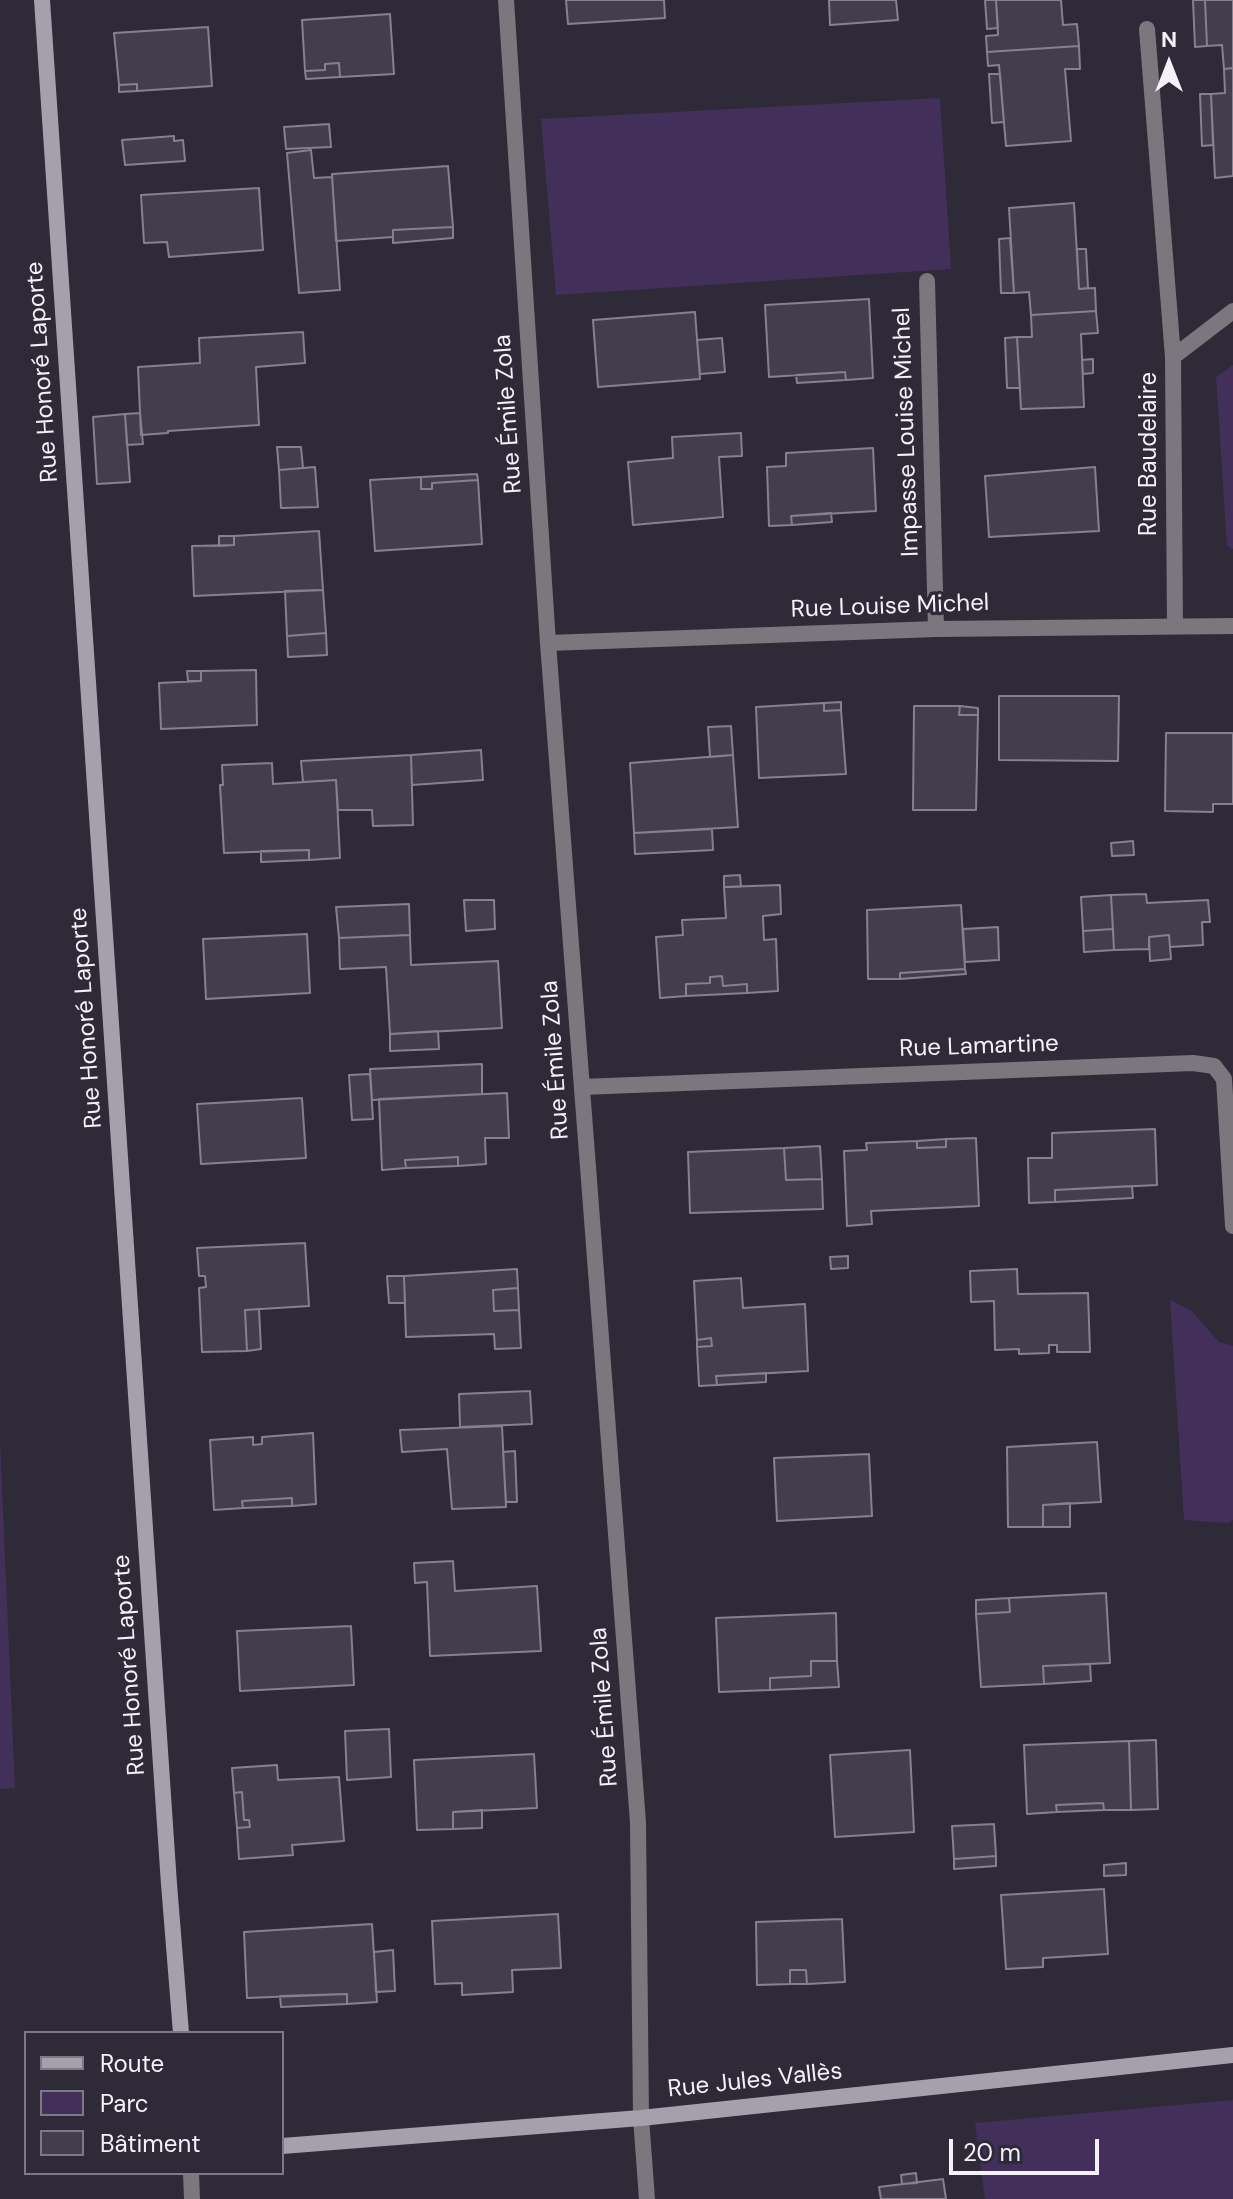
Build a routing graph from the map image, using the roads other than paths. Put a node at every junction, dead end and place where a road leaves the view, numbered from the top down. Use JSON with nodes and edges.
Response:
{"nodes":[{"id":1,"x":42,"y":0,"type":"edge"},
{"id":2,"x":506,"y":0,"type":"edge"},
{"id":3,"x":1147,"y":29,"type":"dead end"},
{"id":4,"x":927,"y":281,"type":"dead end"},
{"id":5,"x":1233,"y":311,"type":"edge"},
{"id":6,"x":1173,"y":357,"type":"junction"},
{"id":7,"x":1175,"y":626,"type":"junction"},
{"id":8,"x":1233,"y":626,"type":"edge"},
{"id":9,"x":936,"y":629,"type":"junction"},
{"id":10,"x":548,"y":643,"type":"junction"},
{"id":11,"x":582,"y":1087,"type":"junction"},
{"id":12,"x":1233,"y":1226,"type":"edge"},
{"id":13,"x":181,"y":2031,"type":"edge"},
{"id":14,"x":1233,"y":2055,"type":"edge"},
{"id":15,"x":641,"y":2118,"type":"junction"},
{"id":16,"x":284,"y":2146,"type":"edge"},
{"id":17,"x":191,"y":2175,"type":"edge"},
{"id":18,"x":192,"y":2199,"type":"edge"},
{"id":19,"x":647,"y":2199,"type":"edge"}],
"edges":[{"from":1,"to":13,"type":"street","name":"Rue Honoré Laporte"},
{"from":2,"to":10,"type":"street","name":"Rue Émile Zola"},
{"from":3,"to":6,"type":"street"},
{"from":4,"to":9,"type":"street","name":"Impasse Louise Michel"},
{"from":5,"to":6,"type":"street","name":"Rue Baudelaire"},
{"from":6,"to":7,"type":"street","name":"Rue Baudelaire"},
{"from":7,"to":8,"type":"street","name":"Rue Louise Michel"},
{"from":7,"to":9,"type":"street","name":"Rue Louise Michel"},
{"from":9,"to":10,"type":"street","name":"Rue Louise Michel"},
{"from":10,"to":11,"type":"street","name":"Rue Émile Zola"},
{"from":11,"to":12,"type":"street","name":"Rue Lamartine"},
{"from":11,"to":15,"type":"street","name":"Rue Émile Zola"},
{"from":14,"to":15,"type":"street","name":"Rue Jules Vallès"},
{"from":15,"to":16,"type":"street","name":"Rue Jules Vallès"},
{"from":15,"to":19,"type":"street","name":"Rue Émile Zola"},
{"from":17,"to":18,"type":"street"}]}
